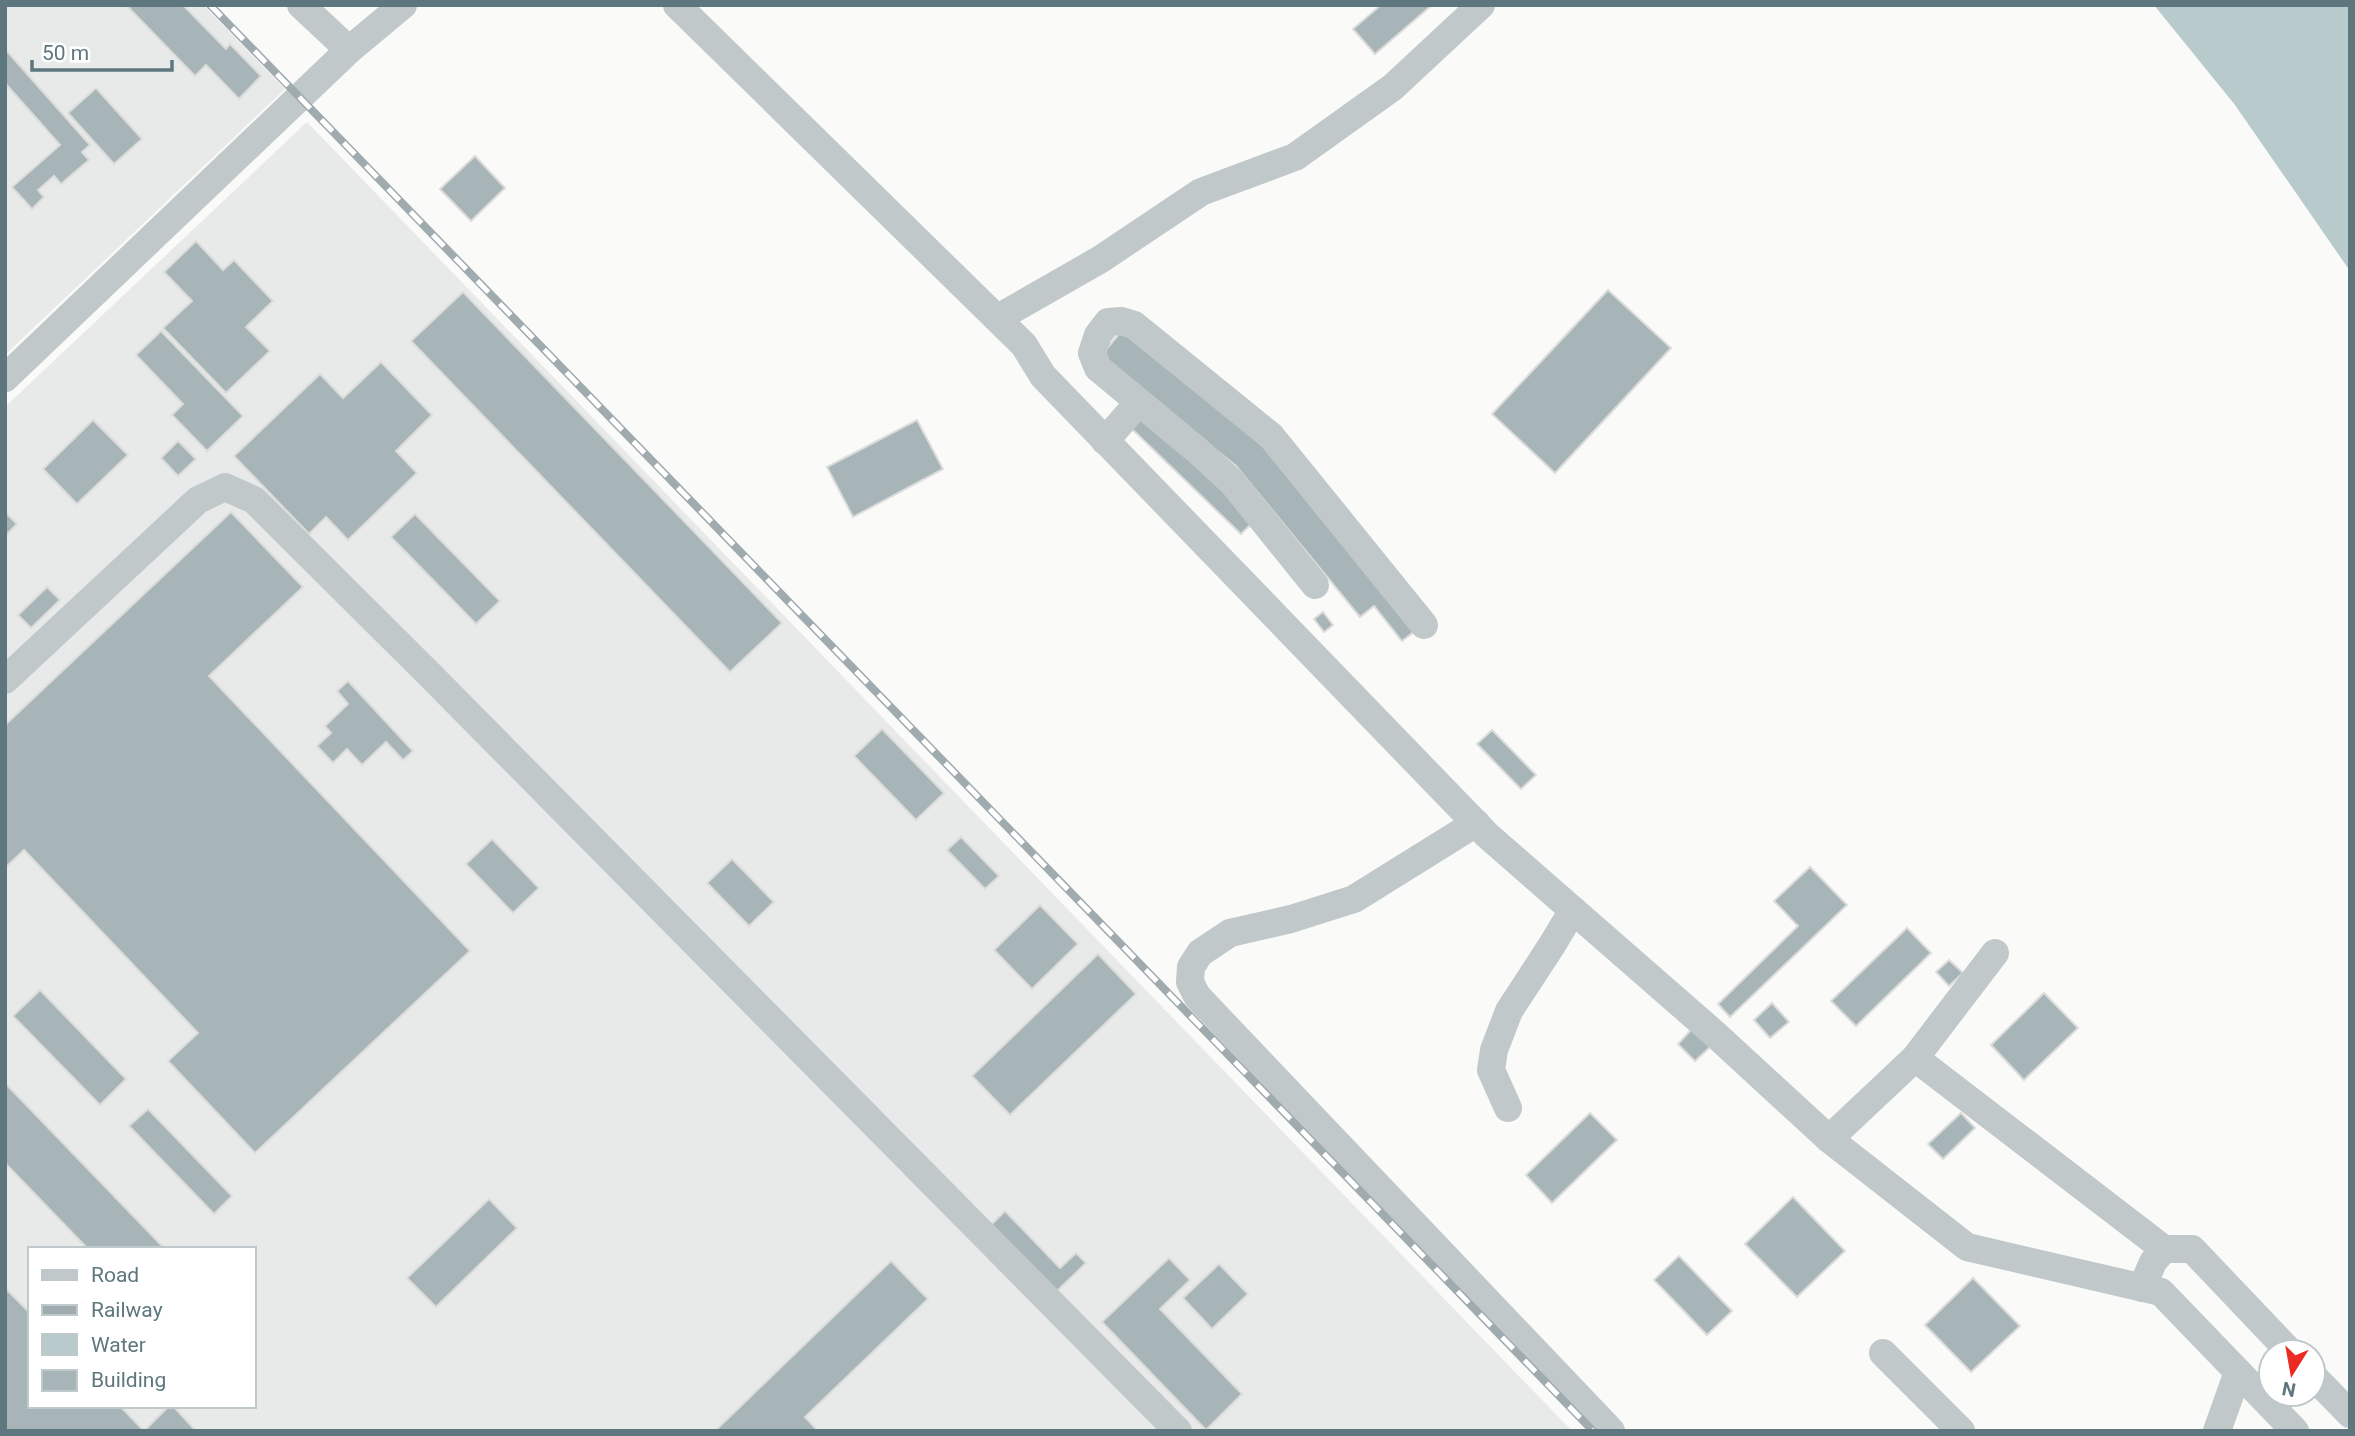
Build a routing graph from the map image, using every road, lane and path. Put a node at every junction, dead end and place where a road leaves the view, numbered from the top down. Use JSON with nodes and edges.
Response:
{"nodes":[{"id":1,"x":301,"y":5,"type":"edge"},
{"id":2,"x":403,"y":5,"type":"edge"},
{"id":3,"x":677,"y":5,"type":"edge"},
{"id":4,"x":1482,"y":5,"type":"edge"},
{"id":5,"x":349,"y":50,"type":"junction"},
{"id":6,"x":998,"y":318,"type":"junction"},
{"id":7,"x":5,"y":378,"type":"edge"},
{"id":8,"x":1139,"y":402,"type":"junction"},
{"id":9,"x":1105,"y":440,"type":"junction"},
{"id":10,"x":1315,"y":585,"type":"dead end"},
{"id":11,"x":1424,"y":625,"type":"dead end"},
{"id":12,"x":5,"y":680,"type":"edge"},
{"id":13,"x":1476,"y":823,"type":"junction"},
{"id":14,"x":1573,"y":910,"type":"junction"},
{"id":15,"x":1995,"y":953,"type":"dead end"},
{"id":16,"x":1915,"y":1058,"type":"junction"},
{"id":17,"x":1508,"y":1108,"type":"dead end"},
{"id":18,"x":1829,"y":1139,"type":"junction"},
{"id":19,"x":2164,"y":1249,"type":"junction"},
{"id":20,"x":2142,"y":1288,"type":"junction"},
{"id":21,"x":2277,"y":1338,"type":"edge"},
{"id":22,"x":1883,"y":1353,"type":"dead end"},
{"id":23,"x":2238,"y":1372,"type":"junction"},
{"id":24,"x":2327,"y":1390,"type":"edge"},
{"id":25,"x":2350,"y":1414,"type":"edge"},
{"id":26,"x":1178,"y":1431,"type":"edge"},
{"id":27,"x":1611,"y":1431,"type":"edge"},
{"id":28,"x":1961,"y":1431,"type":"edge"},
{"id":29,"x":2217,"y":1431,"type":"edge"},
{"id":30,"x":2295,"y":1431,"type":"edge"}],
"edges":[{"from":1,"to":5,"type":"street"},
{"from":2,"to":5,"type":"street"},
{"from":3,"to":6,"type":"street"},
{"from":4,"to":6,"type":"street"},
{"from":5,"to":7,"type":"street"},
{"from":6,"to":9,"type":"street"},
{"from":8,"to":9,"type":"street"},
{"from":8,"to":10,"type":"street"},
{"from":8,"to":11,"type":"street"},
{"from":9,"to":13,"type":"street"},
{"from":12,"to":26,"type":"street"},
{"from":13,"to":14,"type":"street"},
{"from":13,"to":27,"type":"street"},
{"from":14,"to":17,"type":"street"},
{"from":14,"to":18,"type":"street"},
{"from":15,"to":16,"type":"street"},
{"from":16,"to":18,"type":"street"},
{"from":16,"to":19,"type":"street"},
{"from":18,"to":20,"type":"street"},
{"from":19,"to":20,"type":"street"},
{"from":19,"to":21,"type":"street"},
{"from":20,"to":23,"type":"street"},
{"from":22,"to":28,"type":"street"},
{"from":23,"to":29,"type":"street"},
{"from":23,"to":30,"type":"street"},
{"from":24,"to":25,"type":"street"}]}
